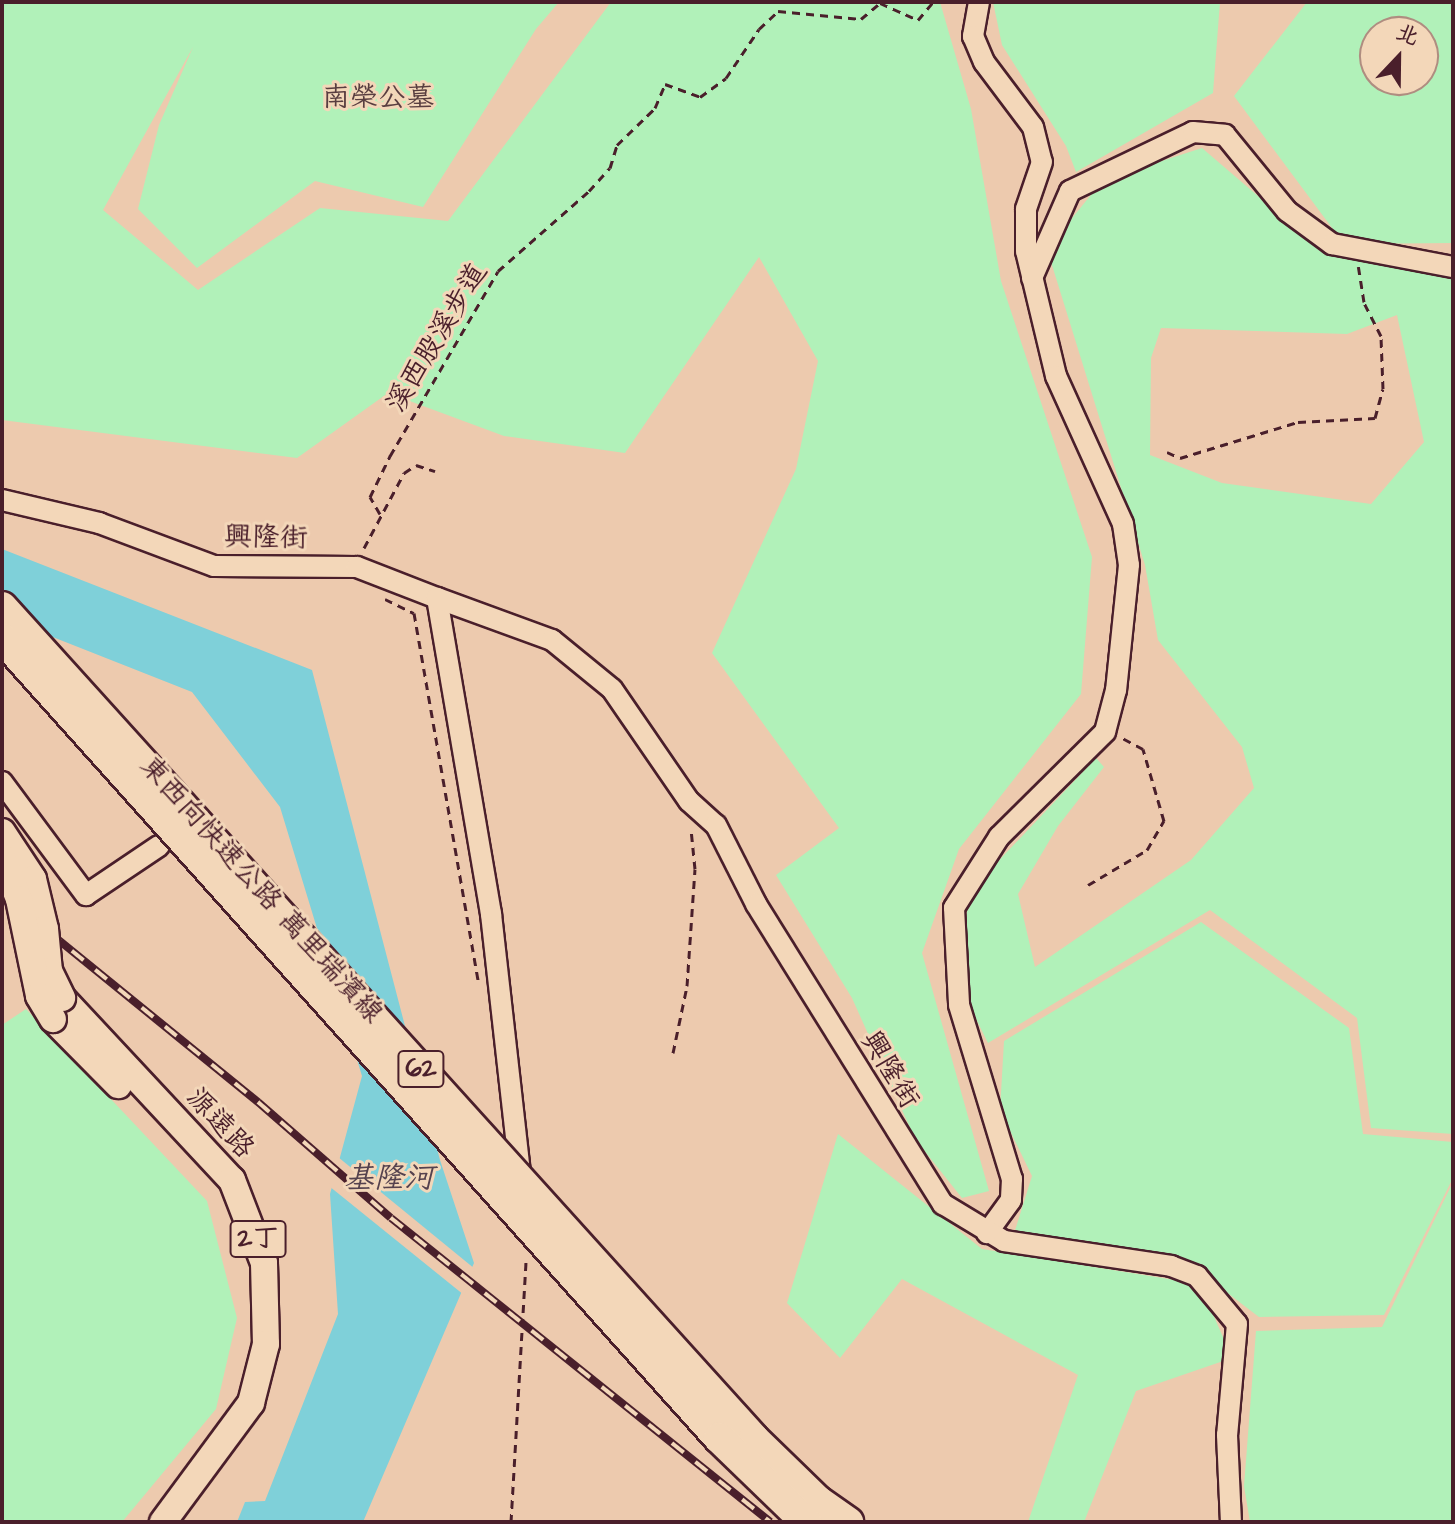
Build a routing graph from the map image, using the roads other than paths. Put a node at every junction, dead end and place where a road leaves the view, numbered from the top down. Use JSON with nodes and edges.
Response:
{"nodes":[{"id":1,"x":979,"y":2,"type":"edge"},
{"id":2,"x":1453,"y":267,"type":"edge"},
{"id":3,"x":1032,"y":278,"type":"junction"},
{"id":4,"x":2,"y":500,"type":"edge"},
{"id":5,"x":437,"y":598,"type":"junction"},
{"id":6,"x":2,"y":607,"type":"edge"},
{"id":7,"x":2,"y":638,"type":"edge"},
{"id":8,"x":2,"y":782,"type":"edge"},
{"id":9,"x":2,"y":832,"type":"edge"},
{"id":10,"x":159,"y":846,"type":"dead end"},
{"id":11,"x":2,"y":857,"type":"edge"},
{"id":12,"x":57,"y":1008,"type":"junction"},
{"id":13,"x":987,"y":1233,"type":"junction"},
{"id":14,"x":144,"y":1522,"type":"edge"},
{"id":15,"x":163,"y":1522,"type":"edge"},
{"id":16,"x":806,"y":1522,"type":"edge"},
{"id":17,"x":832,"y":1522,"type":"edge"},
{"id":18,"x":848,"y":1522,"type":"edge"},
{"id":19,"x":1231,"y":1522,"type":"edge"}],
"edges":[{"from":1,"to":3,"type":"street"},
{"from":2,"to":3,"type":"street"},
{"from":3,"to":13,"type":"street"},
{"from":4,"to":5,"type":"street","name":"興隆街"},
{"from":5,"to":13,"type":"street","name":"興隆街"},
{"from":5,"to":17,"type":"street"},
{"from":6,"to":18,"type":"highway","name":"東西向快速公路 萬里瑞濱線","number":"62","bridge":true},
{"from":7,"to":16,"type":"highway","name":"東西向快速公路 萬里瑞濱線","number":"62","bridge":true},
{"from":8,"to":10,"type":"street"},
{"from":9,"to":12,"type":"main road","name":"源遠路","number":"2丁","bridge":true},
{"from":11,"to":12,"type":"main road","name":"源遠路","number":"2丁","bridge":true},
{"from":12,"to":14,"type":"main road","name":"源遠路","number":"2丁"},
{"from":12,"to":15,"type":"main road","name":"源遠路","number":"2丁"},
{"from":13,"to":19,"type":"street","name":"興隆街"}]}
